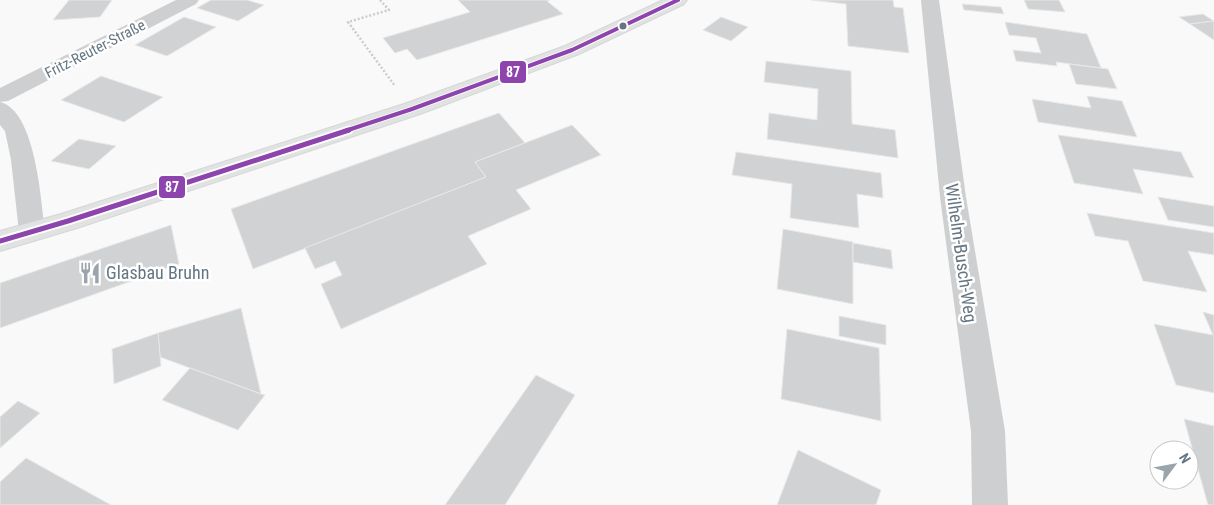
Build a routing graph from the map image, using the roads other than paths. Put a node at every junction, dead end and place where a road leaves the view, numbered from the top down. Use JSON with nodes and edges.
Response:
{"nodes":[{"id":1,"x":190,"y":0,"type":"edge"},
{"id":2,"x":678,"y":0,"type":"edge"},
{"id":3,"x":930,"y":0,"type":"edge"},
{"id":4,"x":0,"y":96,"type":"edge"},
{"id":5,"x":0,"y":109,"type":"edge"},
{"id":6,"x":32,"y":232,"type":"junction"},
{"id":7,"x":0,"y":241,"type":"edge"},
{"id":8,"x":990,"y":505,"type":"edge"}],
"edges":[{"from":1,"to":4,"type":"street","name":"Fritz-Reuter-Straße"},
{"from":2,"to":6,"type":"main road"},
{"from":3,"to":8,"type":"street","name":"Wilhelm-Busch-Weg"},
{"from":5,"to":6,"type":"street"},
{"from":6,"to":7,"type":"main road"}]}
